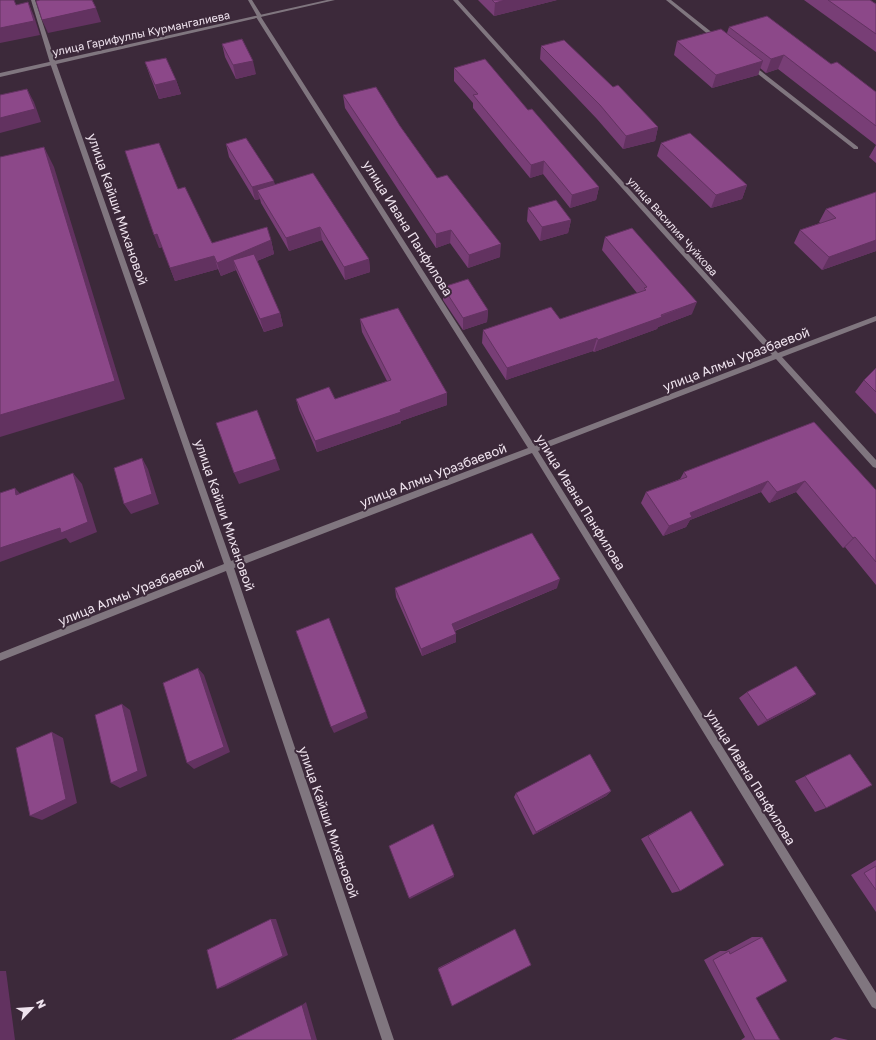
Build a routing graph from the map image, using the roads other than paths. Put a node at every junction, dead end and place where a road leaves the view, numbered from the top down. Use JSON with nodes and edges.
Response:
{"nodes":[{"id":1,"x":33,"y":0,"type":"edge"},
{"id":2,"x":250,"y":0,"type":"edge"},
{"id":3,"x":333,"y":0,"type":"edge"},
{"id":4,"x":455,"y":0,"type":"edge"},
{"id":5,"x":668,"y":0,"type":"edge"},
{"id":6,"x":259,"y":17,"type":"junction"},
{"id":7,"x":724,"y":44,"type":"edge"},
{"id":8,"x":743,"y":59,"type":"edge"},
{"id":9,"x":53,"y":62,"type":"junction"},
{"id":10,"x":0,"y":75,"type":"edge"},
{"id":11,"x":856,"y":148,"type":"dead end"},
{"id":12,"x":876,"y":318,"type":"edge"},
{"id":13,"x":777,"y":356,"type":"junction"},
{"id":14,"x":533,"y":449,"type":"junction"},
{"id":15,"x":876,"y":465,"type":"edge"},
{"id":16,"x":229,"y":566,"type":"junction"},
{"id":17,"x":0,"y":657,"type":"edge"},
{"id":18,"x":876,"y":1003,"type":"edge"},
{"id":19,"x":388,"y":1040,"type":"edge"}],
"edges":[{"from":1,"to":9,"type":"street","name":"улица Кайши Михановой"},
{"from":2,"to":6,"type":"street","name":"улица Ивана Панфилова"},
{"from":3,"to":6,"type":"street","name":"улица Гарифуллы Курмангалиева"},
{"from":4,"to":13,"type":"street","name":"улица Василия Чуйкова"},
{"from":5,"to":7,"type":"street"},
{"from":6,"to":9,"type":"street","name":"улица Гарифуллы Курмангалиева"},
{"from":6,"to":14,"type":"street","name":"улица Ивана Панфилова"},
{"from":8,"to":11,"type":"street"},
{"from":9,"to":10,"type":"street","name":"улица Гарифуллы Курмангалиева"},
{"from":9,"to":16,"type":"street","name":"улица Кайши Михановой"},
{"from":12,"to":13,"type":"street","name":"улица Алмы Уразбаевой"},
{"from":13,"to":14,"type":"street","name":"улица Алмы Уразбаевой"},
{"from":13,"to":15,"type":"street","name":"улица Василия Чуйкова"},
{"from":14,"to":16,"type":"street","name":"улица Алмы Уразбаевой"},
{"from":14,"to":18,"type":"street","name":"улица Ивана Панфилова"},
{"from":16,"to":17,"type":"street","name":"улица Алмы Уразбаевой"},
{"from":16,"to":19,"type":"street","name":"улица Кайши Михановой"}]}
